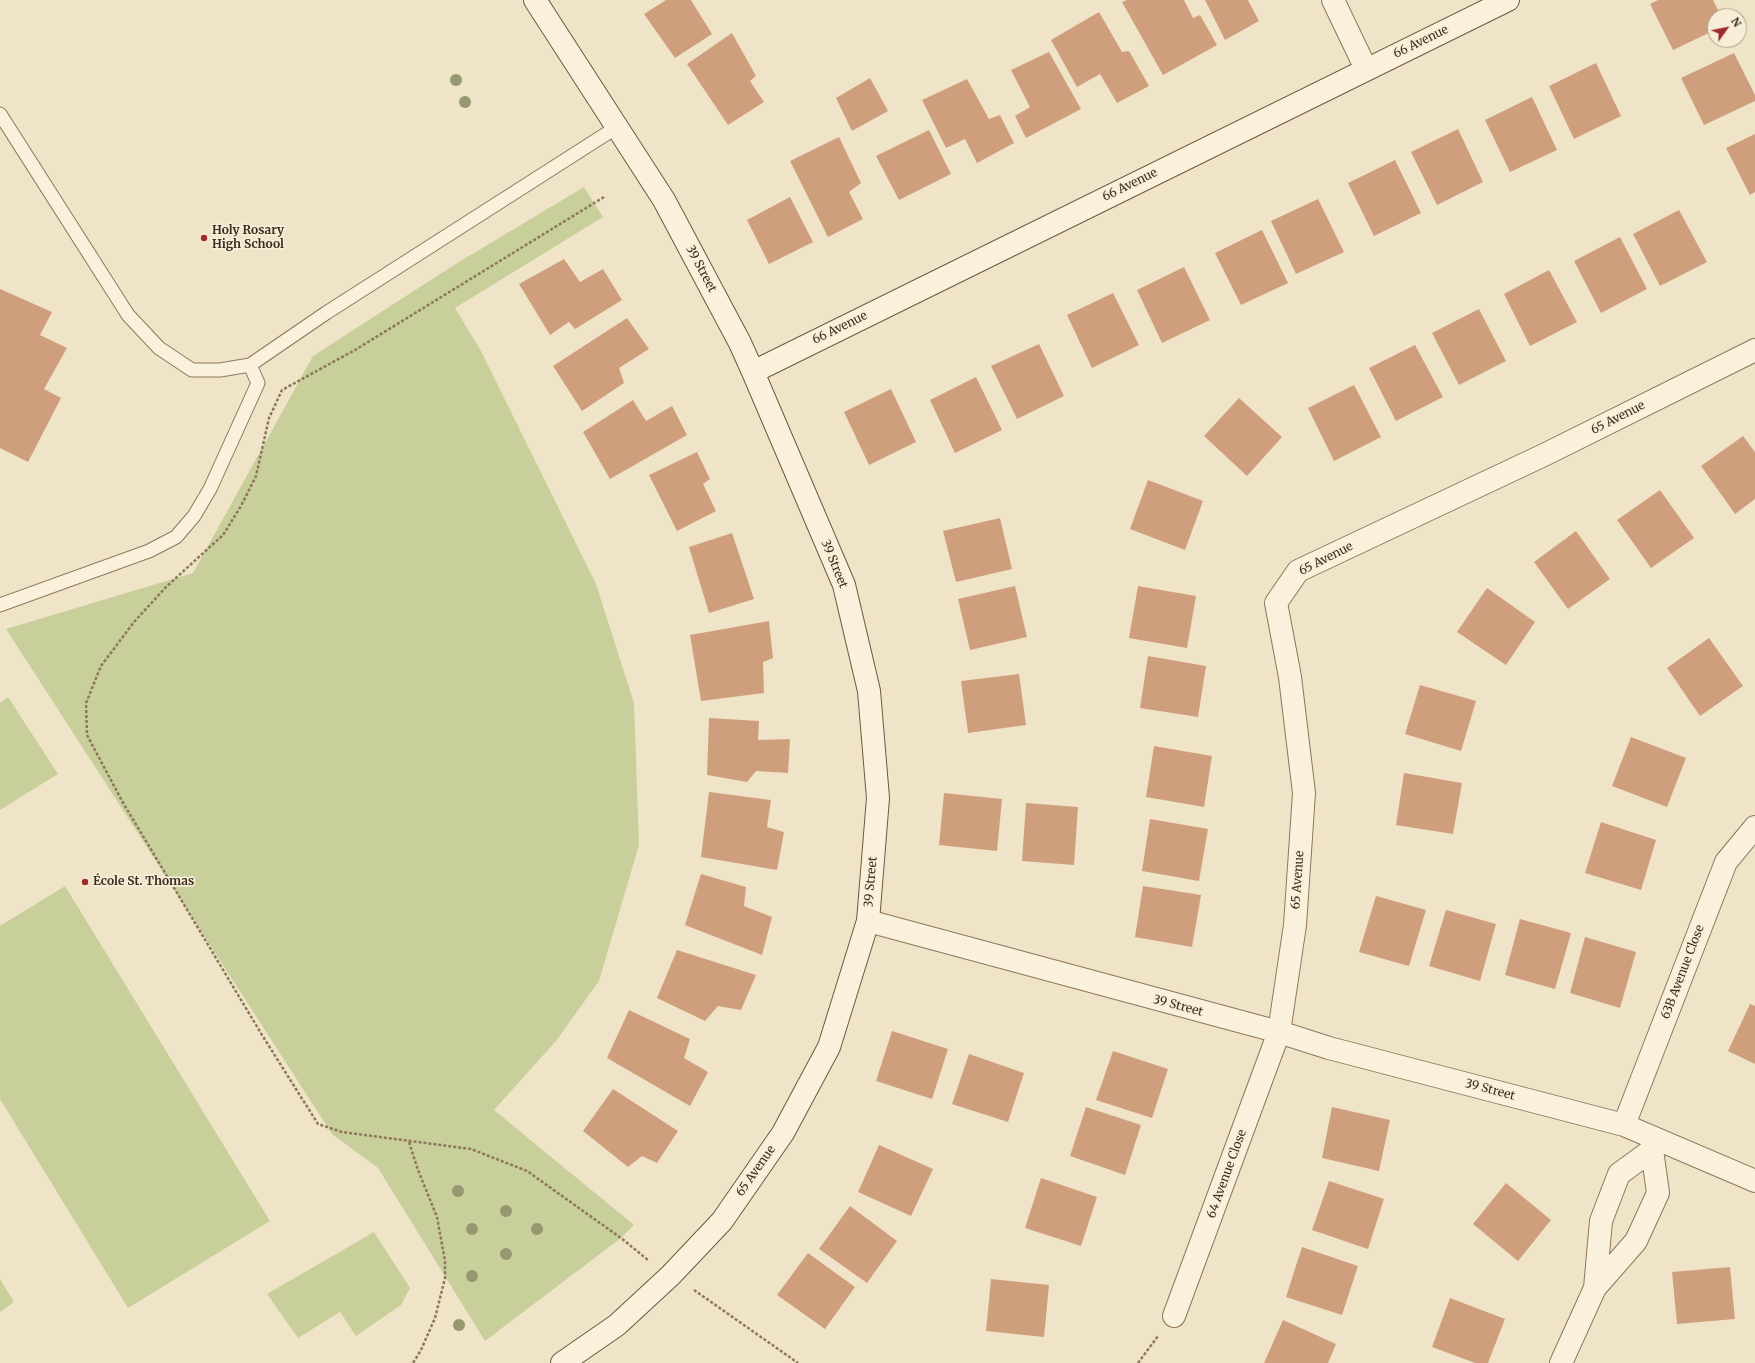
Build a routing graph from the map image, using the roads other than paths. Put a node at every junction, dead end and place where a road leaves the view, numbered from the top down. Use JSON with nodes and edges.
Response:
{"nodes":[{"id":1,"x":535,"y":0,"type":"edge"},
{"id":2,"x":1333,"y":0,"type":"edge"},
{"id":3,"x":1508,"y":0,"type":"edge"},
{"id":4,"x":1366,"y":69,"type":"junction"},
{"id":5,"x":0,"y":114,"type":"edge"},
{"id":6,"x":617,"y":127,"type":"junction"},
{"id":7,"x":1755,"y":350,"type":"edge"},
{"id":8,"x":250,"y":365,"type":"junction"},
{"id":9,"x":753,"y":372,"type":"junction"},
{"id":10,"x":0,"y":605,"type":"edge"},
{"id":11,"x":1755,"y":828,"type":"edge"},
{"id":12,"x":868,"y":921,"type":"junction"},
{"id":13,"x":1279,"y":1032,"type":"junction"},
{"id":14,"x":1624,"y":1125,"type":"junction"},
{"id":15,"x":1654,"y":1144,"type":"junction"},
{"id":16,"x":1755,"y":1181,"type":"edge"},
{"id":17,"x":1595,"y":1288,"type":"junction"},
{"id":18,"x":1174,"y":1316,"type":"road end"},
{"id":19,"x":562,"y":1363,"type":"edge"},
{"id":20,"x":1561,"y":1363,"type":"edge"}],
"edges":[{"from":1,"to":6,"type":"street","name":"39 Street"},
{"from":2,"to":4,"type":"street"},
{"from":3,"to":4,"type":"street","name":"66 Avenue"},
{"from":4,"to":9,"type":"street","name":"66 Avenue"},
{"from":5,"to":8,"type":"lane"},
{"from":6,"to":8,"type":"lane"},
{"from":6,"to":9,"type":"street","name":"39 Street"},
{"from":7,"to":13,"type":"street","name":"65 Avenue"},
{"from":8,"to":10,"type":"lane"},
{"from":9,"to":12,"type":"street","name":"39 Street"},
{"from":11,"to":14,"type":"street","name":"63B Avenue Close"},
{"from":12,"to":13,"type":"street","name":"39 Street"},
{"from":12,"to":19,"type":"street","name":"65 Avenue"},
{"from":13,"to":14,"type":"street","name":"39 Street"},
{"from":13,"to":18,"type":"street","name":"64 Avenue Close"},
{"from":14,"to":15,"type":"street","name":"39 Street"},
{"from":15,"to":16,"type":"street","name":"39 Street"},
{"from":15,"to":17,"type":"street"},
{"from":15,"to":17,"type":"street"},
{"from":17,"to":20,"type":"street"}]}
